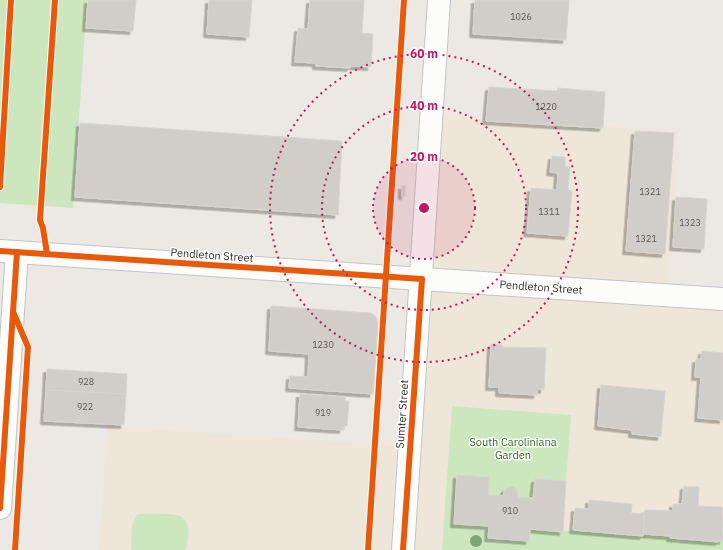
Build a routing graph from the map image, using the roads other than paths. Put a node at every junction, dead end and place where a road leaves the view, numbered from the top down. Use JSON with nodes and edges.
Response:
{"nodes":[{"id":1,"x":439,"y":0,"type":"edge"},
{"id":2,"x":8,"y":252,"type":"edge"},
{"id":3,"x":422,"y":279,"type":"junction"},
{"id":4,"x":723,"y":299,"type":"edge"},
{"id":5,"x":5,"y":349,"type":"edge"},
{"id":6,"x":0,"y":508,"type":"edge"},
{"id":7,"x":403,"y":550,"type":"edge"}],
"edges":[{"from":1,"to":3,"type":"street","name":"Sumter Street"},
{"from":2,"to":3,"type":"street","name":"Pendleton Street"},
{"from":2,"to":5,"type":"street"},
{"from":3,"to":4,"type":"street","name":"Pendleton Street"},
{"from":3,"to":7,"type":"street","name":"Sumter Street"},
{"from":5,"to":6,"type":"street"}]}
